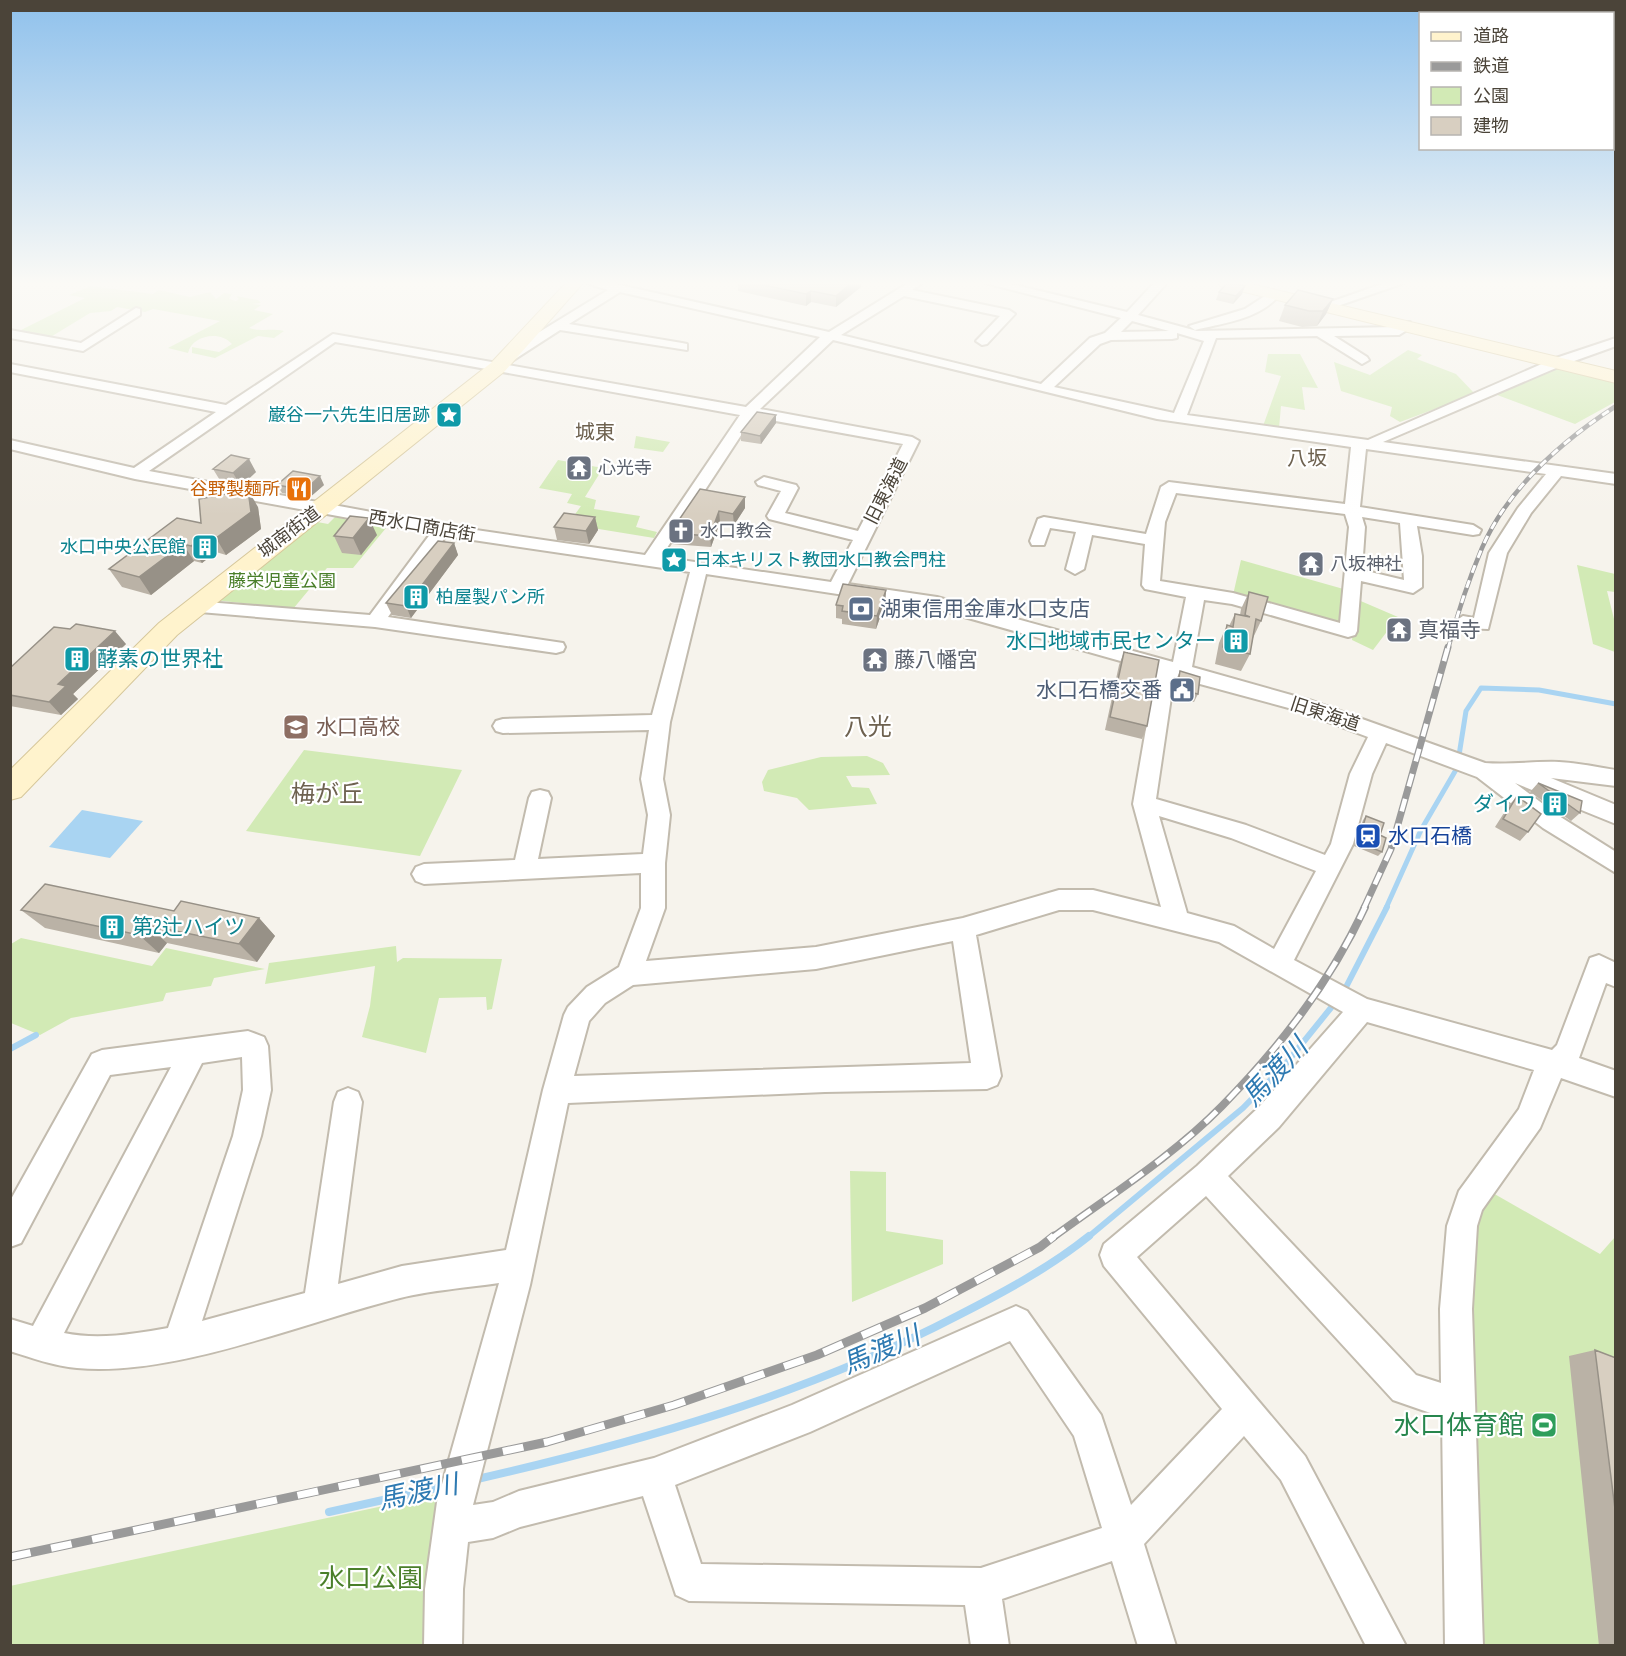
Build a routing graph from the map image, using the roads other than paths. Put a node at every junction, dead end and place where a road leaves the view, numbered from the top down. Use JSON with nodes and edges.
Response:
{"nodes":[{"id":1,"x":24,"y":360,"type":"edge"},
{"id":2,"x":301,"y":360,"type":"edge"},
{"id":3,"x":484,"y":360,"type":"edge"},
{"id":4,"x":504,"y":360,"type":"edge"},
{"id":5,"x":506,"y":360,"type":"edge"},
{"id":6,"x":802,"y":360,"type":"edge"},
{"id":7,"x":927,"y":360,"type":"edge"},
{"id":8,"x":1076,"y":360,"type":"edge"},
{"id":9,"x":1202,"y":360,"type":"edge"},
{"id":10,"x":1551,"y":360,"type":"edge"},
{"id":11,"x":1563,"y":360,"type":"edge"},
{"id":12,"x":1558,"y":362,"type":"junction"},
{"id":13,"x":502,"y":363,"type":"junction"},
{"id":14,"x":10,"y":367,"type":"edge"},
{"id":15,"x":1616,"y":377,"type":"edge"},
{"id":16,"x":1044,"y":390,"type":"junction"},
{"id":17,"x":228,"y":410,"type":"junction"},
{"id":18,"x":749,"y":412,"type":"junction"},
{"id":19,"x":1179,"y":418,"type":"junction"},
{"id":20,"x":10,"y":444,"type":"edge"},
{"id":21,"x":1366,"y":444,"type":"junction"},
{"id":22,"x":1557,"y":471,"type":"junction"},
{"id":23,"x":135,"y":474,"type":"junction"},
{"id":24,"x":1616,"y":479,"type":"edge"},
{"id":25,"x":764,"y":482,"type":"dead end"},
{"id":26,"x":320,"y":509,"type":"junction"},
{"id":27,"x":1352,"y":510,"type":"junction"},
{"id":28,"x":1408,"y":520,"type":"junction"},
{"id":29,"x":1085,"y":529,"type":"junction"},
{"id":30,"x":442,"y":530,"type":"junction"},
{"id":31,"x":1473,"y":530,"type":"dead end"},
{"id":32,"x":862,"y":537,"type":"junction"},
{"id":33,"x":1154,"y":540,"type":"junction"},
{"id":34,"x":1038,"y":541,"type":"dead end"},
{"id":35,"x":649,"y":562,"type":"junction"},
{"id":36,"x":699,"y":569,"type":"junction"},
{"id":37,"x":1075,"y":569,"type":"dead end"},
{"id":38,"x":1354,"y":574,"type":"junction"},
{"id":39,"x":837,"y":588,"type":"junction"},
{"id":40,"x":1196,"y":593,"type":"junction"},
{"id":41,"x":194,"y":608,"type":"junction"},
{"id":42,"x":375,"y":621,"type":"junction"},
{"id":43,"x":1463,"y":622,"type":"dead end"},
{"id":44,"x":556,"y":647,"type":"dead end"},
{"id":45,"x":1174,"y":670,"type":"junction"},
{"id":46,"x":660,"y":722,"type":"junction"},
{"id":47,"x":503,"y":726,"type":"dead end"},
{"id":48,"x":1380,"y":733,"type":"junction"},
{"id":49,"x":1476,"y":766,"type":"junction"},
{"id":50,"x":15,"y":778,"type":"edge"},
{"id":51,"x":1616,"y":778,"type":"edge"},
{"id":52,"x":540,"y":798,"type":"dead end"},
{"id":53,"x":1144,"y":804,"type":"junction"},
{"id":54,"x":1616,"y":815,"type":"edge"},
{"id":55,"x":653,"y":863,"type":"junction"},
{"id":56,"x":1616,"y":864,"type":"edge"},
{"id":57,"x":1329,"y":867,"type":"junction"},
{"id":58,"x":524,"y":870,"type":"junction"},
{"id":59,"x":424,"y":874,"type":"dead end"},
{"id":60,"x":1176,"y":920,"type":"junction"},
{"id":61,"x":963,"y":928,"type":"junction"},
{"id":62,"x":1279,"y":965,"type":"junction"},
{"id":63,"x":629,"y":974,"type":"junction"},
{"id":64,"x":1616,"y":976,"type":"edge"},
{"id":65,"x":1362,"y":1009,"type":"junction"},
{"id":66,"x":194,"y":1051,"type":"junction"},
{"id":67,"x":1557,"y":1064,"type":"junction"},
{"id":68,"x":1616,"y":1084,"type":"edge"},
{"id":69,"x":557,"y":1090,"type":"junction"},
{"id":70,"x":348,"y":1102,"type":"dead end"},
{"id":71,"x":1207,"y":1176,"type":"junction"},
{"id":72,"x":10,"y":1232,"type":"edge"},
{"id":73,"x":519,"y":1264,"type":"junction"},
{"id":74,"x":319,"y":1306,"type":"junction"},
{"id":75,"x":10,"y":1335,"type":"edge"},
{"id":76,"x":179,"y":1343,"type":"junction"},
{"id":77,"x":41,"y":1345,"type":"junction"},
{"id":78,"x":1458,"y":1406,"type":"junction"},
{"id":79,"x":1245,"y":1410,"type":"junction"},
{"id":80,"x":654,"y":1476,"type":"junction"},
{"id":81,"x":456,"y":1500,"type":"junction"},
{"id":82,"x":1124,"y":1539,"type":"junction"},
{"id":83,"x":981,"y":1587,"type":"junction"},
{"id":84,"x":443,"y":1646,"type":"edge"},
{"id":85,"x":990,"y":1646,"type":"edge"},
{"id":86,"x":1157,"y":1646,"type":"edge"},
{"id":87,"x":1387,"y":1646,"type":"edge"},
{"id":88,"x":1464,"y":1646,"type":"edge"}],
"edges":[{"from":1,"to":14,"type":"street"},
{"from":2,"to":17,"type":"street","name":"旧東海道"},
{"from":3,"to":13,"type":"street","name":"旧東海道"},
{"from":4,"to":13,"type":"street","name":"城南街道"},
{"from":5,"to":13,"type":"street"},
{"from":6,"to":18,"type":"street"},
{"from":7,"to":16,"type":"street"},
{"from":8,"to":16,"type":"street"},
{"from":9,"to":19,"type":"street"},
{"from":10,"to":12,"type":"street"},
{"from":11,"to":12,"type":"street"},
{"from":12,"to":15,"type":"street"},
{"from":12,"to":21,"type":"street"},
{"from":13,"to":18,"type":"street","name":"旧東海道"},
{"from":13,"to":26,"type":"street","name":"城南街道"},
{"from":14,"to":17,"type":"street"},
{"from":16,"to":19,"type":"street"},
{"from":17,"to":23,"type":"street","name":"旧東海道"},
{"from":18,"to":32,"type":"street","name":"旧東海道"},
{"from":18,"to":35,"type":"street"},
{"from":19,"to":21,"type":"street"},
{"from":20,"to":23,"type":"street","name":"西水口商店街"},
{"from":21,"to":22,"type":"street"},
{"from":21,"to":27,"type":"street"},
{"from":22,"to":24,"type":"street"},
{"from":22,"to":43,"type":"street"},
{"from":23,"to":26,"type":"street","name":"西水口商店街"},
{"from":25,"to":32,"type":"street"},
{"from":26,"to":30,"type":"street","name":"西水口商店街"},
{"from":26,"to":41,"type":"street","name":"城南街道"},
{"from":27,"to":28,"type":"street"},
{"from":27,"to":33,"type":"street"},
{"from":27,"to":38,"type":"street"},
{"from":28,"to":31,"type":"street"},
{"from":28,"to":38,"type":"street"},
{"from":29,"to":33,"type":"street"},
{"from":29,"to":34,"type":"street"},
{"from":29,"to":37,"type":"street"},
{"from":30,"to":35,"type":"street","name":"西水口商店街"},
{"from":30,"to":42,"type":"street"},
{"from":32,"to":39,"type":"street","name":"旧東海道"},
{"from":33,"to":40,"type":"street"},
{"from":35,"to":36,"type":"street","name":"西水口商店街"},
{"from":36,"to":39,"type":"street","name":"西水口商店街"},
{"from":36,"to":46,"type":"street"},
{"from":38,"to":40,"type":"street"},
{"from":39,"to":45,"type":"street","name":"旧東海道"},
{"from":40,"to":45,"type":"street"},
{"from":41,"to":42,"type":"street"},
{"from":41,"to":50,"type":"street","name":"城南街道"},
{"from":42,"to":44,"type":"street"},
{"from":45,"to":48,"type":"street","name":"旧東海道"},
{"from":45,"to":53,"type":"street"},
{"from":46,"to":47,"type":"street"},
{"from":46,"to":55,"type":"street"},
{"from":48,"to":49,"type":"street","name":"旧東海道"},
{"from":48,"to":57,"type":"street"},
{"from":49,"to":51,"type":"street"},
{"from":49,"to":54,"type":"street","name":"旧東海道"},
{"from":49,"to":56,"type":"street"},
{"from":52,"to":58,"type":"street"},
{"from":53,"to":57,"type":"street"},
{"from":53,"to":60,"type":"street"},
{"from":55,"to":58,"type":"street"},
{"from":55,"to":63,"type":"street"},
{"from":57,"to":62,"type":"street"},
{"from":58,"to":59,"type":"street"},
{"from":60,"to":61,"type":"street"},
{"from":60,"to":62,"type":"street"},
{"from":61,"to":63,"type":"street"},
{"from":61,"to":69,"type":"street"},
{"from":62,"to":65,"type":"street"},
{"from":63,"to":69,"type":"street"},
{"from":64,"to":67,"type":"street"},
{"from":65,"to":67,"type":"street"},
{"from":65,"to":71,"type":"street"},
{"from":66,"to":72,"type":"street"},
{"from":66,"to":76,"type":"street"},
{"from":66,"to":77,"type":"street"},
{"from":67,"to":68,"type":"street"},
{"from":67,"to":78,"type":"street"},
{"from":69,"to":73,"type":"street"},
{"from":70,"to":74,"type":"street"},
{"from":71,"to":78,"type":"street"},
{"from":71,"to":79,"type":"street"},
{"from":73,"to":74,"type":"street"},
{"from":73,"to":81,"type":"street"},
{"from":74,"to":76,"type":"street"},
{"from":75,"to":77,"type":"street"},
{"from":76,"to":77,"type":"street"},
{"from":78,"to":88,"type":"street"},
{"from":79,"to":82,"type":"street"},
{"from":79,"to":87,"type":"street"},
{"from":80,"to":81,"type":"street"},
{"from":80,"to":82,"type":"street"},
{"from":80,"to":83,"type":"street"},
{"from":81,"to":84,"type":"street"},
{"from":82,"to":83,"type":"street"},
{"from":82,"to":86,"type":"street"},
{"from":83,"to":85,"type":"street"}]}
